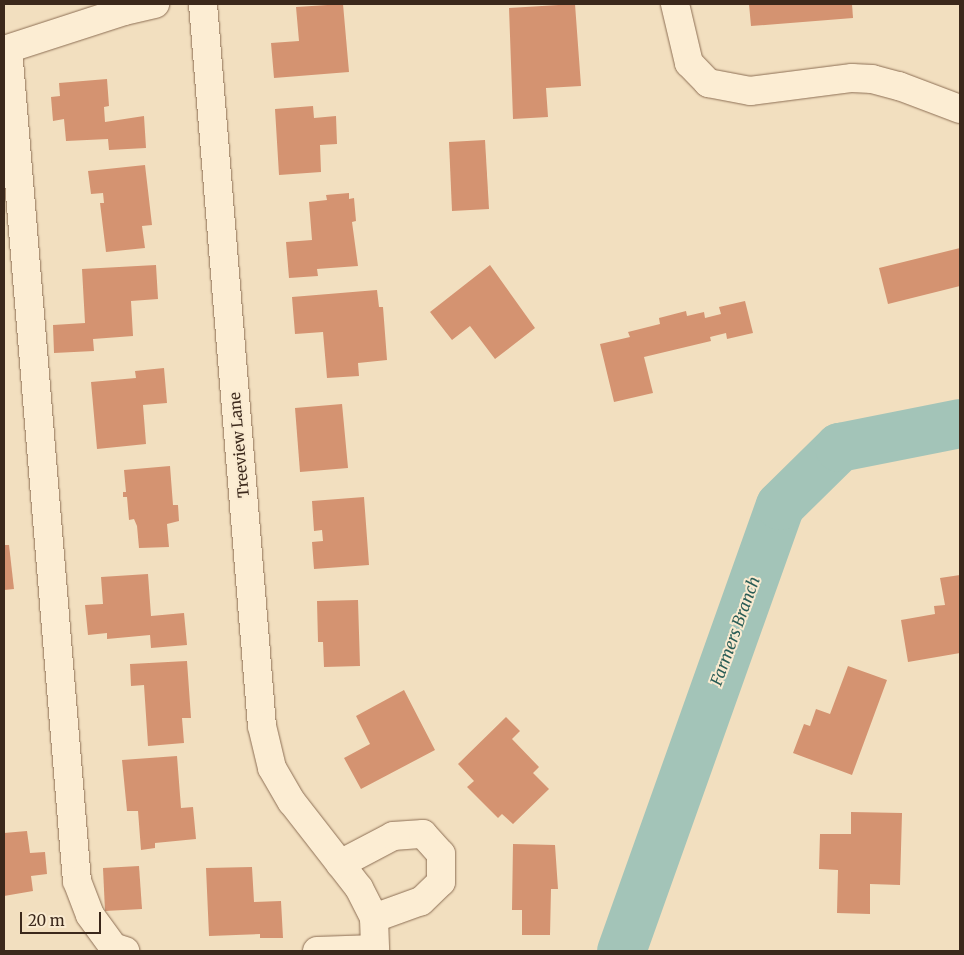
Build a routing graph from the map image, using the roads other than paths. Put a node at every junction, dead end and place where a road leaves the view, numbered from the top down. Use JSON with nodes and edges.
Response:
{"nodes":[{"id":1,"x":155,"y":4,"type":"edge"},
{"id":2,"x":203,"y":4,"type":"edge"},
{"id":3,"x":675,"y":4,"type":"edge"},
{"id":4,"x":6,"y":50,"type":"edge"},
{"id":5,"x":960,"y":109,"type":"edge"},
{"id":6,"x":340,"y":864,"type":"junction"},
{"id":7,"x":374,"y":918,"type":"junction"},
{"id":8,"x":375,"y":950,"type":"edge"},
{"id":9,"x":125,"y":951,"type":"edge"},
{"id":10,"x":317,"y":951,"type":"edge"}],
"edges":[{"from":1,"to":4,"type":"street"},
{"from":2,"to":6,"type":"street","name":"Treeview Lane"},
{"from":3,"to":5,"type":"street"},
{"from":4,"to":9,"type":"street"},
{"from":6,"to":7,"type":"street","name":"Treeview Lane"},
{"from":6,"to":7,"type":"street"},
{"from":7,"to":8,"type":"street","name":"Treeview Lane"},
{"from":8,"to":10,"type":"street"}]}
